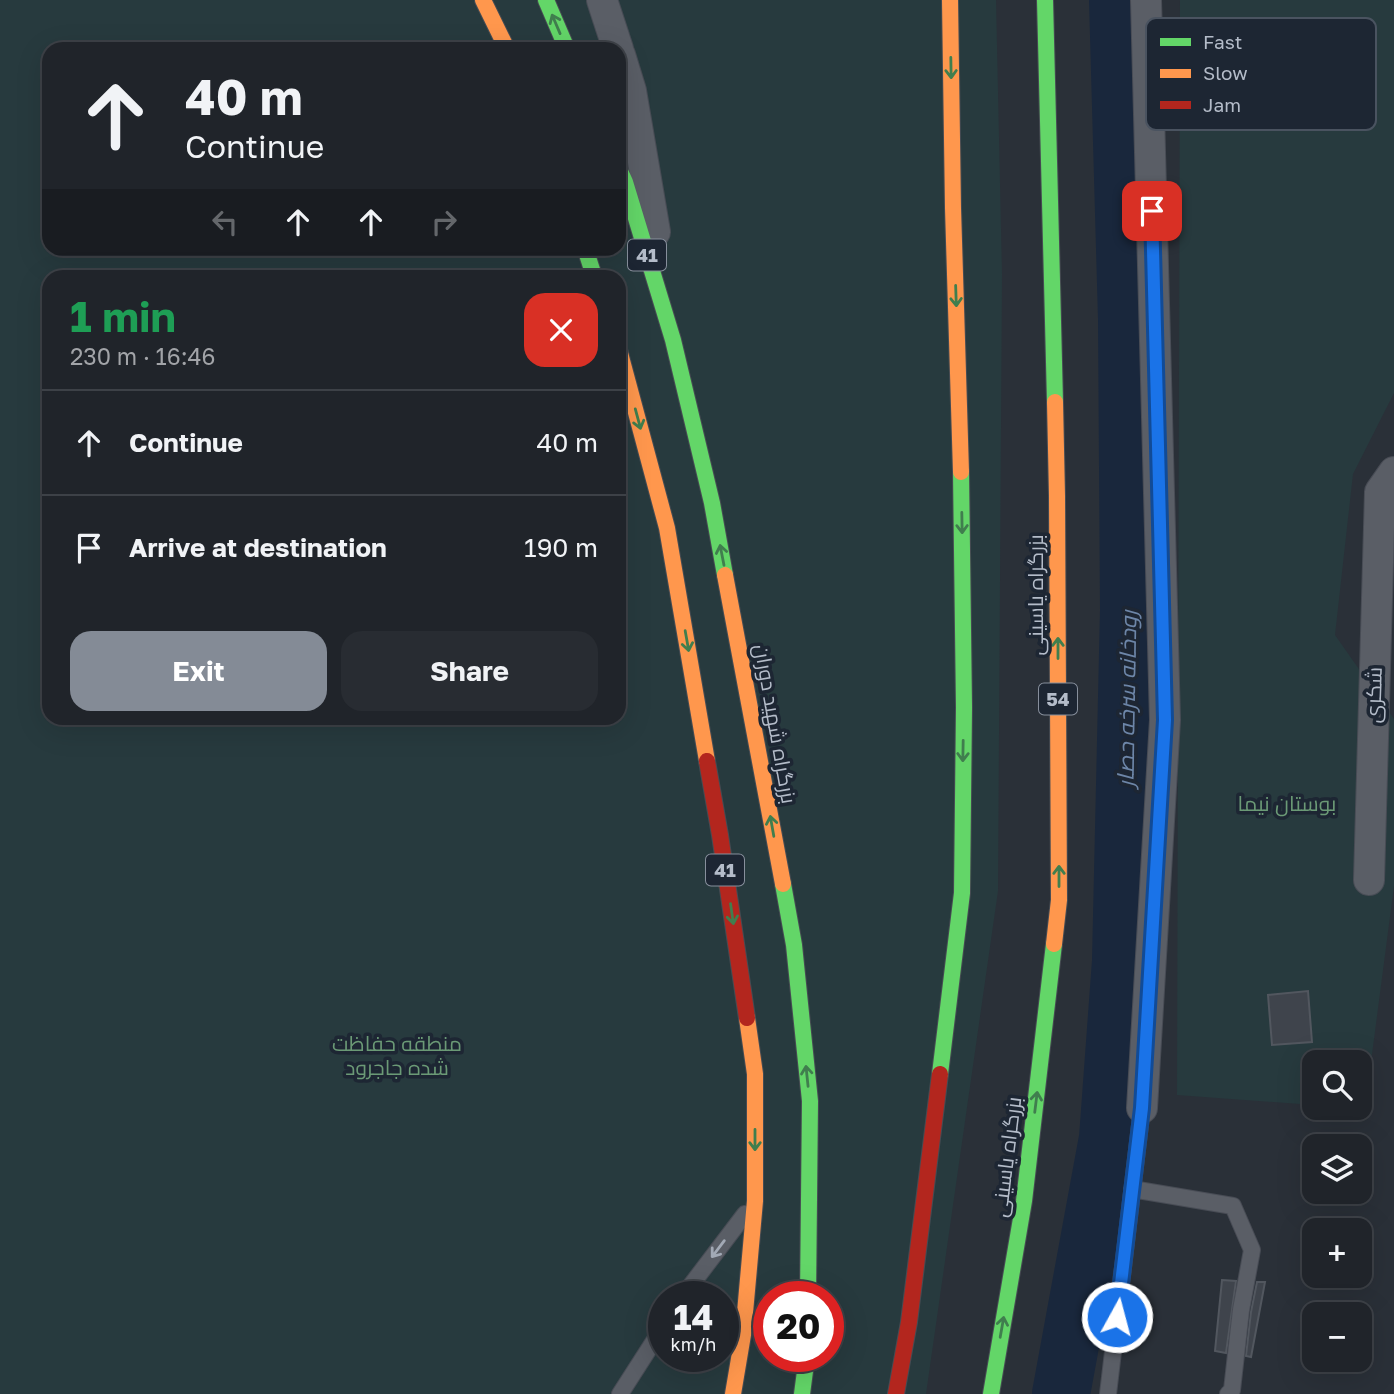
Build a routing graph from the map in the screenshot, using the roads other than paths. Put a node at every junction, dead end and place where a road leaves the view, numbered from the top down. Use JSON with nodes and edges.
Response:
{"nodes":[{"id":1,"x":546,"y":0,"type":"edge"},
{"id":2,"x":602,"y":0,"type":"edge"},
{"id":3,"x":950,"y":0,"type":"edge"},
{"id":4,"x":1045,"y":0,"type":"edge"},
{"id":5,"x":1146,"y":0,"type":"edge"},
{"id":6,"x":477,"y":5,"type":"edge"},
{"id":7,"x":1146,"y":18,"type":"edge"},
{"id":8,"x":496,"y":42,"type":"edge"},
{"id":9,"x":502,"y":42,"type":"edge"},
{"id":10,"x":564,"y":42,"type":"edge"},
{"id":11,"x":616,"y":42,"type":"edge"},
{"id":12,"x":626,"y":75,"type":"edge"},
{"id":13,"x":1149,"y":130,"type":"edge"},
{"id":14,"x":626,"y":185,"type":"edge"},
{"id":15,"x":673,"y":340,"type":"junction"},
{"id":16,"x":626,"y":376,"type":"edge"},
{"id":17,"x":1394,"y":472,"type":"edge"},
{"id":18,"x":1368,"y":880,"type":"dead end"},
{"id":19,"x":1142,"y":1108,"type":"joint"},
{"id":20,"x":1132,"y":1189,"type":"junction"},
{"id":21,"x":755,"y":1201,"type":"junction"},
{"id":22,"x":694,"y":1281,"type":"edge"},
{"id":23,"x":808,"y":1281,"type":"edge"},
{"id":24,"x":648,"y":1350,"type":"edge"},
{"id":25,"x":805,"y":1372,"type":"edge"},
{"id":26,"x":620,"y":1394,"type":"edge"},
{"id":27,"x":733,"y":1394,"type":"edge"},
{"id":28,"x":802,"y":1394,"type":"edge"},
{"id":29,"x":896,"y":1394,"type":"edge"},
{"id":30,"x":990,"y":1394,"type":"edge"},
{"id":31,"x":1108,"y":1394,"type":"edge"},
{"id":32,"x":1228,"y":1394,"type":"edge"}],
"edges":[{"from":10,"to":1,"type":"highway","one_way":true},
{"from":2,"to":11,"type":"street"},
{"from":3,"to":29,"type":"highway","one_way":true},
{"from":30,"to":4,"type":"highway","name":"بزرگراه یاسینی","number":"54","one_way":true},
{"from":5,"to":7,"type":"street"},
{"from":6,"to":8,"type":"lane"},
{"from":6,"to":9,"type":"highway"},
{"from":12,"to":15,"type":"street"},
{"from":13,"to":19,"type":"street"},
{"from":14,"to":15,"type":"highway","name":"بزرگراه شهید دوران","number":"41"},
{"from":23,"to":15,"type":"highway","name":"بزرگراه شهید دوران","number":"41","one_way":true},
{"from":16,"to":21,"type":"highway","number":"41","one_way":true},
{"from":17,"to":18,"type":"street","name":"شکری"},
{"from":19,"to":20,"type":"lane"},
{"from":20,"to":31,"type":"lane"},
{"from":20,"to":32,"type":"lane"},
{"from":21,"to":22,"type":"lane","one_way":true},
{"from":21,"to":27,"type":"highway","number":"41"},
{"from":24,"to":26,"type":"lane"},
{"from":25,"to":28,"type":"highway"}]}
